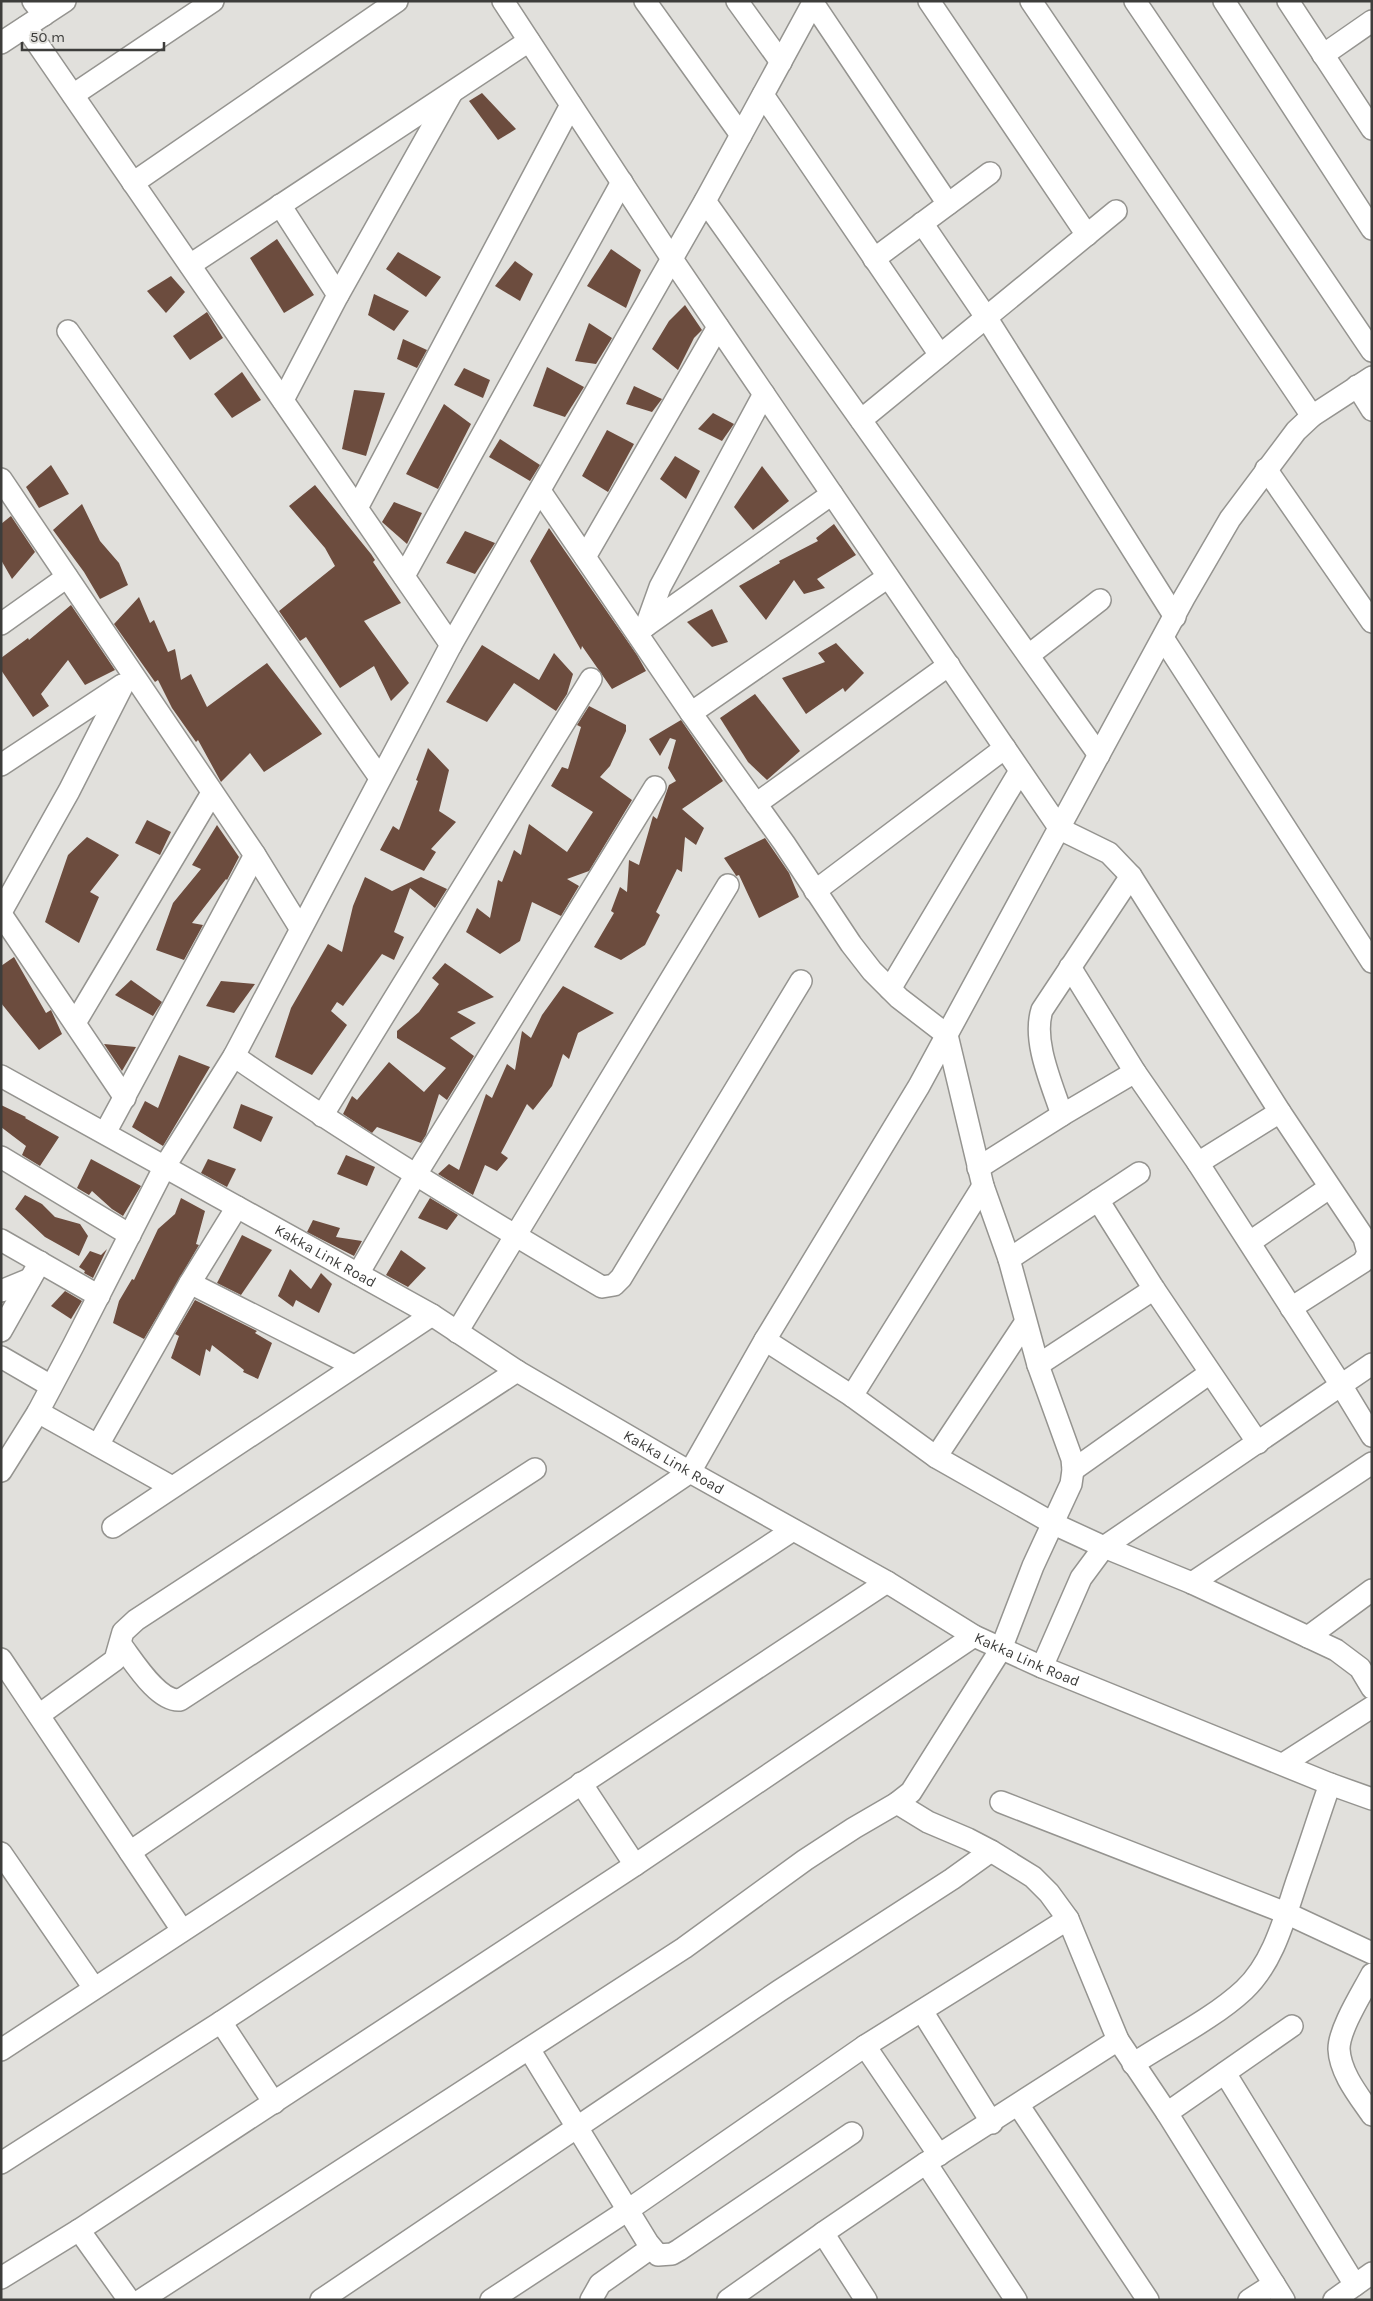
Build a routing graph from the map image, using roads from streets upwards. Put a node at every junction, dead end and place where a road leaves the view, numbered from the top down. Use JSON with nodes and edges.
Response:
{"nodes":[{"id":1,"x":65,"y":1,"type":"edge"},
{"id":2,"x":213,"y":1,"type":"edge"},
{"id":3,"x":397,"y":1,"type":"edge"},
{"id":4,"x":503,"y":1,"type":"edge"},
{"id":5,"x":645,"y":1,"type":"edge"},
{"id":6,"x":737,"y":1,"type":"edge"},
{"id":7,"x":928,"y":1,"type":"edge"},
{"id":8,"x":1032,"y":1,"type":"edge"},
{"id":9,"x":1135,"y":1,"type":"edge"},
{"id":10,"x":1224,"y":1,"type":"edge"},
{"id":11,"x":1288,"y":1,"type":"edge"},
{"id":12,"x":814,"y":2,"type":"edge"},
{"id":13,"x":34,"y":15,"type":"edge"},
{"id":14,"x":1372,"y":21,"type":"edge"},
{"id":15,"x":529,"y":41,"type":"junction"},
{"id":16,"x":1,"y":43,"type":"edge"},
{"id":17,"x":1323,"y":54,"type":"junction"},
{"id":18,"x":781,"y":62,"type":"junction"},
{"id":19,"x":453,"y":89,"type":"junction"},
{"id":20,"x":73,"y":95,"type":"junction"},
{"id":21,"x":763,"y":96,"type":"junction"},
{"id":22,"x":571,"y":105,"type":"junction"},
{"id":23,"x":1372,"y":129,"type":"edge"},
{"id":24,"x":741,"y":135,"type":"junction"},
{"id":25,"x":990,"y":173,"type":"dead end"},
{"id":26,"x":622,"y":182,"type":"junction"},
{"id":27,"x":133,"y":183,"type":"junction"},
{"id":28,"x":705,"y":201,"type":"junction"},
{"id":29,"x":948,"y":204,"type":"junction"},
{"id":30,"x":280,"y":205,"type":"junction"},
{"id":31,"x":1116,"y":211,"type":"dead end"},
{"id":32,"x":922,"y":224,"type":"junction"},
{"id":33,"x":1372,"y":229,"type":"edge"},
{"id":34,"x":1086,"y":235,"type":"junction"},
{"id":35,"x":672,"y":259,"type":"junction"},
{"id":36,"x":874,"y":259,"type":"junction"},
{"id":37,"x":190,"y":265,"type":"junction"},
{"id":38,"x":338,"y":295,"type":"junction"},
{"id":39,"x":986,"y":317,"type":"junction"},
{"id":40,"x":718,"y":327,"type":"junction"},
{"id":41,"x":68,"y":331,"type":"dead end"},
{"id":42,"x":1372,"y":351,"type":"edge"},
{"id":43,"x":940,"y":355,"type":"junction"},
{"id":44,"x":1364,"y":382,"type":"edge"},
{"id":45,"x":764,"y":394,"type":"junction"},
{"id":46,"x":283,"y":400,"type":"junction"},
{"id":47,"x":1372,"y":410,"type":"edge"},
{"id":48,"x":1312,"y":416,"type":"junction"},
{"id":49,"x":861,"y":420,"type":"junction"},
{"id":50,"x":1266,"y":469,"type":"junction"},
{"id":51,"x":4,"y":490,"type":"edge"},
{"id":52,"x":540,"y":490,"type":"junction"},
{"id":53,"x":832,"y":494,"type":"junction"},
{"id":54,"x":357,"y":508,"type":"junction"},
{"id":55,"x":585,"y":556,"type":"junction"},
{"id":56,"x":404,"y":576,"type":"junction"},
{"id":57,"x":67,"y":577,"type":"junction"},
{"id":58,"x":888,"y":577,"type":"junction"},
{"id":59,"x":1100,"y":600,"type":"dead end"},
{"id":60,"x":1174,"y":616,"type":"junction"},
{"id":61,"x":1372,"y":622,"type":"edge"},
{"id":62,"x":1,"y":624,"type":"edge"},
{"id":63,"x":641,"y":629,"type":"junction"},
{"id":64,"x":1163,"y":638,"type":"junction"},
{"id":65,"x":451,"y":646,"type":"junction"},
{"id":66,"x":1029,"y":655,"type":"junction"},
{"id":67,"x":949,"y":666,"type":"junction"},
{"id":68,"x":591,"y":679,"type":"dead end"},
{"id":69,"x":128,"y":681,"type":"junction"},
{"id":70,"x":691,"y":714,"type":"junction"},
{"id":71,"x":1005,"y":748,"type":"junction"},
{"id":72,"x":1100,"y":755,"type":"junction"},
{"id":73,"x":1,"y":765,"type":"edge"},
{"id":74,"x":1020,"y":771,"type":"junction"},
{"id":75,"x":380,"y":778,"type":"junction"},
{"id":76,"x":656,"y":787,"type":"dead end"},
{"id":77,"x":212,"y":793,"type":"junction"},
{"id":78,"x":756,"y":804,"type":"junction"},
{"id":79,"x":1060,"y":830,"type":"junction"},
{"id":80,"x":254,"y":855,"type":"junction"},
{"id":81,"x":1131,"y":876,"type":"junction"},
{"id":82,"x":728,"y":885,"type":"dead end"},
{"id":83,"x":815,"y":891,"type":"junction"},
{"id":84,"x":1,"y":913,"type":"edge"},
{"id":85,"x":300,"y":928,"type":"junction"},
{"id":86,"x":1372,"y":962,"type":"edge"},
{"id":87,"x":1070,"y":967,"type":"junction"},
{"id":88,"x":801,"y":982,"type":"dead end"},
{"id":89,"x":890,"y":990,"type":"junction"},
{"id":90,"x":74,"y":1023,"type":"junction"},
{"id":91,"x":947,"y":1035,"type":"junction"},
{"id":92,"x":234,"y":1056,"type":"junction"},
{"id":93,"x":1135,"y":1072,"type":"junction"},
{"id":94,"x":1,"y":1076,"type":"edge"},
{"id":95,"x":125,"y":1098,"type":"junction"},
{"id":96,"x":1280,"y":1112,"type":"junction"},
{"id":97,"x":1062,"y":1115,"type":"junction"},
{"id":98,"x":322,"y":1116,"type":"junction"},
{"id":99,"x":105,"y":1133,"type":"junction"},
{"id":100,"x":1,"y":1157,"type":"edge"},
{"id":101,"x":1198,"y":1163,"type":"junction"},
{"id":102,"x":165,"y":1166,"type":"junction"},
{"id":103,"x":1139,"y":1173,"type":"dead end"},
{"id":104,"x":415,"y":1176,"type":"junction"},
{"id":105,"x":980,"y":1177,"type":"junction"},
{"id":106,"x":1329,"y":1188,"type":"junction"},
{"id":107,"x":1098,"y":1200,"type":"junction"},
{"id":108,"x":237,"y":1207,"type":"junction"},
{"id":109,"x":130,"y":1236,"type":"junction"},
{"id":110,"x":515,"y":1236,"type":"junction"},
{"id":111,"x":1,"y":1240,"type":"edge"},
{"id":112,"x":1250,"y":1242,"type":"junction"},
{"id":113,"x":1009,"y":1259,"type":"junction"},
{"id":114,"x":35,"y":1270,"type":"junction"},
{"id":115,"x":358,"y":1274,"type":"junction"},
{"id":116,"x":190,"y":1284,"type":"junction"},
{"id":117,"x":1154,"y":1288,"type":"junction"},
{"id":118,"x":1,"y":1291,"type":"edge"},
{"id":119,"x":99,"y":1296,"type":"junction"},
{"id":120,"x":1291,"y":1308,"type":"junction"},
{"id":121,"x":432,"y":1316,"type":"junction"},
{"id":122,"x":1025,"y":1323,"type":"junction"},
{"id":123,"x":1,"y":1331,"type":"edge"},
{"id":124,"x":458,"y":1332,"type":"junction"},
{"id":125,"x":765,"y":1340,"type":"junction"},
{"id":126,"x":1,"y":1357,"type":"edge"},
{"id":127,"x":1372,"y":1364,"type":"edge"},
{"id":128,"x":1038,"y":1365,"type":"junction"},
{"id":129,"x":354,"y":1366,"type":"junction"},
{"id":130,"x":517,"y":1371,"type":"junction"},
{"id":131,"x":1210,"y":1373,"type":"junction"},
{"id":132,"x":1341,"y":1385,"type":"junction"},
{"id":133,"x":51,"y":1386,"type":"junction"},
{"id":134,"x":852,"y":1396,"type":"junction"},
{"id":135,"x":38,"y":1412,"type":"junction"},
{"id":136,"x":1372,"y":1436,"type":"edge"},
{"id":137,"x":1258,"y":1443,"type":"junction"},
{"id":138,"x":98,"y":1445,"type":"junction"},
{"id":139,"x":936,"y":1458,"type":"junction"},
{"id":140,"x":1372,"y":1463,"type":"edge"},
{"id":141,"x":535,"y":1469,"type":"dead end"},
{"id":142,"x":1074,"y":1470,"type":"junction"},
{"id":143,"x":1,"y":1471,"type":"edge"},
{"id":144,"x":690,"y":1472,"type":"junction"},
{"id":145,"x":172,"y":1487,"type":"junction"},
{"id":146,"x":1054,"y":1524,"type":"junction"},
{"id":147,"x":114,"y":1527,"type":"dead end"},
{"id":148,"x":793,"y":1530,"type":"junction"},
{"id":149,"x":1104,"y":1547,"type":"junction"},
{"id":150,"x":887,"y":1582,"type":"junction"},
{"id":151,"x":1192,"y":1583,"type":"junction"},
{"id":152,"x":1372,"y":1590,"type":"edge"},
{"id":153,"x":974,"y":1636,"type":"junction"},
{"id":154,"x":1308,"y":1637,"type":"junction"},
{"id":155,"x":121,"y":1646,"type":"junction"},
{"id":156,"x":1001,"y":1649,"type":"junction"},
{"id":157,"x":1,"y":1659,"type":"edge"},
{"id":158,"x":1042,"y":1667,"type":"junction"},
{"id":159,"x":1372,"y":1688,"type":"edge"},
{"id":160,"x":1372,"y":1707,"type":"edge"},
{"id":161,"x":39,"y":1715,"type":"junction"},
{"id":162,"x":1283,"y":1764,"type":"junction"},
{"id":163,"x":582,"y":1783,"type":"junction"},
{"id":164,"x":1330,"y":1784,"type":"junction"},
{"id":165,"x":1372,"y":1799,"type":"edge"},
{"id":166,"x":1001,"y":1802,"type":"dead end"},
{"id":167,"x":898,"y":1803,"type":"junction"},
{"id":168,"x":991,"y":1851,"type":"junction"},
{"id":169,"x":130,"y":1852,"type":"junction"},
{"id":170,"x":1,"y":1853,"type":"edge"},
{"id":171,"x":635,"y":1865,"type":"junction"},
{"id":172,"x":1286,"y":1913,"type":"junction"},
{"id":173,"x":1068,"y":1919,"type":"junction"},
{"id":174,"x":182,"y":1930,"type":"junction"},
{"id":175,"x":1372,"y":1953,"type":"edge"},
{"id":176,"x":1372,"y":1974,"type":"edge"},
{"id":177,"x":94,"y":1988,"type":"junction"},
{"id":178,"x":922,"y":2011,"type":"junction"},
{"id":179,"x":221,"y":2022,"type":"junction"},
{"id":180,"x":1292,"y":2026,"type":"dead end"},
{"id":181,"x":1118,"y":2040,"type":"junction"},
{"id":182,"x":866,"y":2046,"type":"junction"},
{"id":183,"x":529,"y":2049,"type":"junction"},
{"id":184,"x":1,"y":2050,"type":"edge"},
{"id":185,"x":1133,"y":2064,"type":"junction"},
{"id":186,"x":1225,"y":2073,"type":"junction"},
{"id":187,"x":274,"y":2103,"type":"junction"},
{"id":188,"x":1018,"y":2106,"type":"junction"},
{"id":189,"x":1167,"y":2113,"type":"junction"},
{"id":190,"x":1372,"y":2115,"type":"edge"},
{"id":191,"x":992,"y":2123,"type":"junction"},
{"id":192,"x":577,"y":2128,"type":"junction"},
{"id":193,"x":852,"y":2133,"type":"dead end"},
{"id":194,"x":932,"y":2159,"type":"junction"},
{"id":195,"x":1,"y":2163,"type":"edge"},
{"id":196,"x":628,"y":2210,"type":"junction"},
{"id":197,"x":79,"y":2230,"type":"junction"},
{"id":198,"x":822,"y":2234,"type":"junction"},
{"id":199,"x":651,"y":2248,"type":"junction"},
{"id":200,"x":1,"y":2278,"type":"edge"},
{"id":201,"x":1363,"y":2279,"type":"edge"},
{"id":202,"x":1279,"y":2292,"type":"edge"},
{"id":203,"x":129,"y":2300,"type":"edge"},
{"id":204,"x":141,"y":2300,"type":"edge"},
{"id":205,"x":321,"y":2300,"type":"edge"},
{"id":206,"x":491,"y":2300,"type":"edge"},
{"id":207,"x":591,"y":2300,"type":"edge"},
{"id":208,"x":728,"y":2300,"type":"edge"},
{"id":209,"x":866,"y":2300,"type":"edge"},
{"id":210,"x":1016,"y":2300,"type":"edge"},
{"id":211,"x":1148,"y":2300,"type":"edge"},
{"id":212,"x":1249,"y":2300,"type":"edge"},
{"id":213,"x":1334,"y":2300,"type":"edge"}],
"edges":[{"from":1,"to":13,"type":"street"},
{"from":2,"to":20,"type":"street"},
{"from":3,"to":27,"type":"street"},
{"from":4,"to":15,"type":"street"},
{"from":5,"to":24,"type":"street"},
{"from":6,"to":18,"type":"street"},
{"from":7,"to":34,"type":"street"},
{"from":8,"to":48,"type":"street"},
{"from":9,"to":42,"type":"street"},
{"from":10,"to":33,"type":"street"},
{"from":11,"to":17,"type":"street"},
{"from":12,"to":18,"type":"street"},
{"from":12,"to":29,"type":"street"},
{"from":13,"to":16,"type":"street"},
{"from":13,"to":20,"type":"street"},
{"from":14,"to":17,"type":"street"},
{"from":15,"to":19,"type":"street"},
{"from":15,"to":22,"type":"street"},
{"from":17,"to":23,"type":"street"},
{"from":18,"to":21,"type":"street"},
{"from":19,"to":30,"type":"street"},
{"from":19,"to":38,"type":"street"},
{"from":20,"to":27,"type":"street"},
{"from":21,"to":24,"type":"street"},
{"from":21,"to":36,"type":"street"},
{"from":22,"to":26,"type":"street"},
{"from":22,"to":54,"type":"street"},
{"from":24,"to":28,"type":"street"},
{"from":25,"to":29,"type":"street"},
{"from":26,"to":35,"type":"street"},
{"from":26,"to":56,"type":"street"},
{"from":27,"to":37,"type":"street"},
{"from":28,"to":35,"type":"street"},
{"from":28,"to":49,"type":"street"},
{"from":29,"to":32,"type":"street"},
{"from":30,"to":37,"type":"street"},
{"from":30,"to":38,"type":"street"},
{"from":31,"to":34,"type":"street"},
{"from":32,"to":36,"type":"street"},
{"from":32,"to":39,"type":"street"},
{"from":34,"to":39,"type":"street"},
{"from":35,"to":40,"type":"street"},
{"from":35,"to":52,"type":"street"},
{"from":36,"to":43,"type":"street"},
{"from":37,"to":46,"type":"street"},
{"from":38,"to":46,"type":"street"},
{"from":39,"to":43,"type":"street"},
{"from":39,"to":60,"type":"street"},
{"from":40,"to":45,"type":"street"},
{"from":40,"to":55,"type":"street"},
{"from":41,"to":75,"type":"street"},
{"from":43,"to":49,"type":"street"},
{"from":44,"to":47,"type":"street"},
{"from":44,"to":48,"type":"street"},
{"from":45,"to":53,"type":"street"},
{"from":45,"to":63,"type":"street"},
{"from":46,"to":54,"type":"street"},
{"from":48,"to":50,"type":"street"},
{"from":49,"to":66,"type":"street"},
{"from":50,"to":60,"type":"street"},
{"from":50,"to":61,"type":"street"},
{"from":51,"to":57,"type":"street"},
{"from":52,"to":55,"type":"street"},
{"from":52,"to":65,"type":"street"},
{"from":53,"to":58,"type":"street"},
{"from":53,"to":63,"type":"street"},
{"from":54,"to":56,"type":"street"},
{"from":55,"to":63,"type":"street"},
{"from":56,"to":65,"type":"street"},
{"from":57,"to":62,"type":"street"},
{"from":57,"to":69,"type":"street"},
{"from":58,"to":67,"type":"street"},
{"from":58,"to":70,"type":"street"},
{"from":59,"to":66,"type":"street"},
{"from":60,"to":64,"type":"street"},
{"from":63,"to":70,"type":"street"},
{"from":64,"to":72,"type":"street"},
{"from":64,"to":86,"type":"street"},
{"from":65,"to":75,"type":"street"},
{"from":66,"to":72,"type":"street"},
{"from":67,"to":71,"type":"street"},
{"from":67,"to":78,"type":"street"},
{"from":68,"to":98,"type":"street"},
{"from":69,"to":73,"type":"street"},
{"from":69,"to":77,"type":"street"},
{"from":69,"to":84,"type":"street"},
{"from":70,"to":78,"type":"street"},
{"from":71,"to":74,"type":"street"},
{"from":71,"to":83,"type":"street"},
{"from":72,"to":79,"type":"street"},
{"from":74,"to":79,"type":"street"},
{"from":74,"to":89,"type":"street"},
{"from":75,"to":85,"type":"street"},
{"from":76,"to":104,"type":"street"},
{"from":77,"to":80,"type":"street"},
{"from":77,"to":90,"type":"street"},
{"from":78,"to":83,"type":"street"},
{"from":79,"to":81,"type":"street"},
{"from":79,"to":91,"type":"street"},
{"from":80,"to":85,"type":"street"},
{"from":80,"to":95,"type":"street"},
{"from":81,"to":87,"type":"street"},
{"from":81,"to":96,"type":"street"},
{"from":82,"to":110,"type":"street"},
{"from":83,"to":89,"type":"street"},
{"from":84,"to":90,"type":"street"},
{"from":85,"to":92,"type":"street"},
{"from":87,"to":93,"type":"street"},
{"from":87,"to":97,"type":"street"},
{"from":88,"to":110,"type":"street"},
{"from":89,"to":91,"type":"street"},
{"from":90,"to":95,"type":"street"},
{"from":91,"to":105,"type":"street"},
{"from":91,"to":125,"type":"street"},
{"from":92,"to":98,"type":"street"},
{"from":92,"to":102,"type":"street"},
{"from":93,"to":97,"type":"street"},
{"from":93,"to":101,"type":"street"},
{"from":94,"to":99,"type":"street","name":"Kakka Link Road"},
{"from":95,"to":99,"type":"street"},
{"from":96,"to":101,"type":"street"},
{"from":96,"to":106,"type":"street"},
{"from":97,"to":105,"type":"street"},
{"from":98,"to":104,"type":"street"},
{"from":99,"to":102,"type":"street","name":"Kakka Link Road"},
{"from":100,"to":109,"type":"street"},
{"from":101,"to":112,"type":"street"},
{"from":102,"to":108,"type":"street","name":"Kakka Link Road"},
{"from":102,"to":109,"type":"street"},
{"from":103,"to":107,"type":"street"},
{"from":104,"to":110,"type":"street"},
{"from":104,"to":115,"type":"street"},
{"from":105,"to":113,"type":"street"},
{"from":105,"to":134,"type":"street"},
{"from":106,"to":112,"type":"street"},
{"from":106,"to":120,"type":"street"},
{"from":107,"to":113,"type":"street"},
{"from":107,"to":117,"type":"street"},
{"from":108,"to":115,"type":"street","name":"Kakka Link Road"},
{"from":108,"to":116,"type":"street"},
{"from":109,"to":119,"type":"street"},
{"from":110,"to":124,"type":"street"},
{"from":111,"to":114,"type":"street"},
{"from":112,"to":120,"type":"street"},
{"from":113,"to":122,"type":"street"},
{"from":114,"to":118,"type":"street"},
{"from":114,"to":119,"type":"street"},
{"from":114,"to":123,"type":"street"},
{"from":115,"to":121,"type":"street","name":"Kakka Link Road"},
{"from":116,"to":129,"type":"street"},
{"from":116,"to":138,"type":"street"},
{"from":117,"to":128,"type":"street"},
{"from":117,"to":131,"type":"street"},
{"from":119,"to":133,"type":"street"},
{"from":120,"to":132,"type":"street"},
{"from":121,"to":124,"type":"street","name":"Kakka Link Road"},
{"from":121,"to":129,"type":"street"},
{"from":122,"to":128,"type":"street"},
{"from":122,"to":139,"type":"street"},
{"from":124,"to":130,"type":"street","name":"Kakka Link Road"},
{"from":125,"to":134,"type":"street"},
{"from":125,"to":144,"type":"street"},
{"from":126,"to":133,"type":"street"},
{"from":127,"to":132,"type":"street"},
{"from":128,"to":142,"type":"street"},
{"from":129,"to":145,"type":"street"},
{"from":130,"to":144,"type":"street","name":"Kakka Link Road"},
{"from":130,"to":155,"type":"street"},
{"from":131,"to":137,"type":"street"},
{"from":131,"to":142,"type":"street"},
{"from":132,"to":136,"type":"street"},
{"from":132,"to":137,"type":"street"},
{"from":133,"to":135,"type":"street"},
{"from":134,"to":139,"type":"street"},
{"from":135,"to":138,"type":"street"},
{"from":135,"to":143,"type":"street"},
{"from":137,"to":149,"type":"street"},
{"from":138,"to":145,"type":"street"},
{"from":139,"to":146,"type":"street"},
{"from":140,"to":151,"type":"street"},
{"from":141,"to":155,"type":"street"},
{"from":142,"to":146,"type":"street"},
{"from":144,"to":148,"type":"street","name":"Kakka Link Road"},
{"from":144,"to":169,"type":"street"},
{"from":145,"to":147,"type":"street"},
{"from":146,"to":149,"type":"street"},
{"from":146,"to":156,"type":"street"},
{"from":148,"to":150,"type":"street","name":"Kakka Link Road"},
{"from":148,"to":174,"type":"street"},
{"from":149,"to":151,"type":"street"},
{"from":149,"to":158,"type":"street"},
{"from":150,"to":153,"type":"street","name":"Kakka Link Road"},
{"from":150,"to":163,"type":"street"},
{"from":151,"to":154,"type":"street"},
{"from":152,"to":154,"type":"street"},
{"from":153,"to":156,"type":"street","name":"Kakka Link Road"},
{"from":153,"to":171,"type":"street"},
{"from":154,"to":159,"type":"street"},
{"from":155,"to":161,"type":"street"},
{"from":156,"to":158,"type":"street","name":"Kakka Link Road"},
{"from":156,"to":167,"type":"street"},
{"from":157,"to":161,"type":"street"},
{"from":158,"to":162,"type":"street","name":"Kakka Link Road"},
{"from":160,"to":162,"type":"street"},
{"from":161,"to":169,"type":"street"},
{"from":162,"to":164,"type":"street","name":"Kakka Link Road"},
{"from":163,"to":171,"type":"street"},
{"from":163,"to":179,"type":"street"},
{"from":164,"to":165,"type":"street","name":"Kakka Link Road"},
{"from":164,"to":172,"type":"street"},
{"from":166,"to":172,"type":"street"},
{"from":167,"to":168,"type":"street"},
{"from":167,"to":183,"type":"street"},
{"from":168,"to":173,"type":"street"},
{"from":168,"to":192,"type":"street"},
{"from":169,"to":174,"type":"street"},
{"from":170,"to":177,"type":"street"},
{"from":171,"to":187,"type":"street"},
{"from":172,"to":175,"type":"street"},
{"from":172,"to":185,"type":"street"},
{"from":173,"to":178,"type":"street"},
{"from":173,"to":181,"type":"street"},
{"from":174,"to":177,"type":"street"},
{"from":176,"to":190,"type":"street"},
{"from":177,"to":184,"type":"street"},
{"from":178,"to":182,"type":"street"},
{"from":178,"to":191,"type":"street"},
{"from":179,"to":187,"type":"street"},
{"from":179,"to":195,"type":"street"},
{"from":180,"to":186,"type":"street"},
{"from":181,"to":185,"type":"street"},
{"from":181,"to":188,"type":"street"},
{"from":182,"to":194,"type":"street"},
{"from":182,"to":196,"type":"street"},
{"from":183,"to":192,"type":"street"},
{"from":183,"to":204,"type":"street"},
{"from":185,"to":189,"type":"street"},
{"from":186,"to":189,"type":"street"},
{"from":186,"to":201,"type":"street"},
{"from":187,"to":197,"type":"street"},
{"from":188,"to":191,"type":"street"},
{"from":188,"to":211,"type":"street"},
{"from":189,"to":202,"type":"street"},
{"from":191,"to":194,"type":"street"},
{"from":192,"to":196,"type":"street"},
{"from":192,"to":205,"type":"street"},
{"from":193,"to":199,"type":"street"},
{"from":194,"to":198,"type":"street"},
{"from":194,"to":210,"type":"street"},
{"from":196,"to":199,"type":"street"},
{"from":196,"to":206,"type":"street"},
{"from":197,"to":200,"type":"street"},
{"from":197,"to":203,"type":"street"},
{"from":198,"to":208,"type":"street"},
{"from":198,"to":209,"type":"street"},
{"from":199,"to":207,"type":"street"},
{"from":201,"to":213,"type":"street"},
{"from":202,"to":212,"type":"street"}]}
